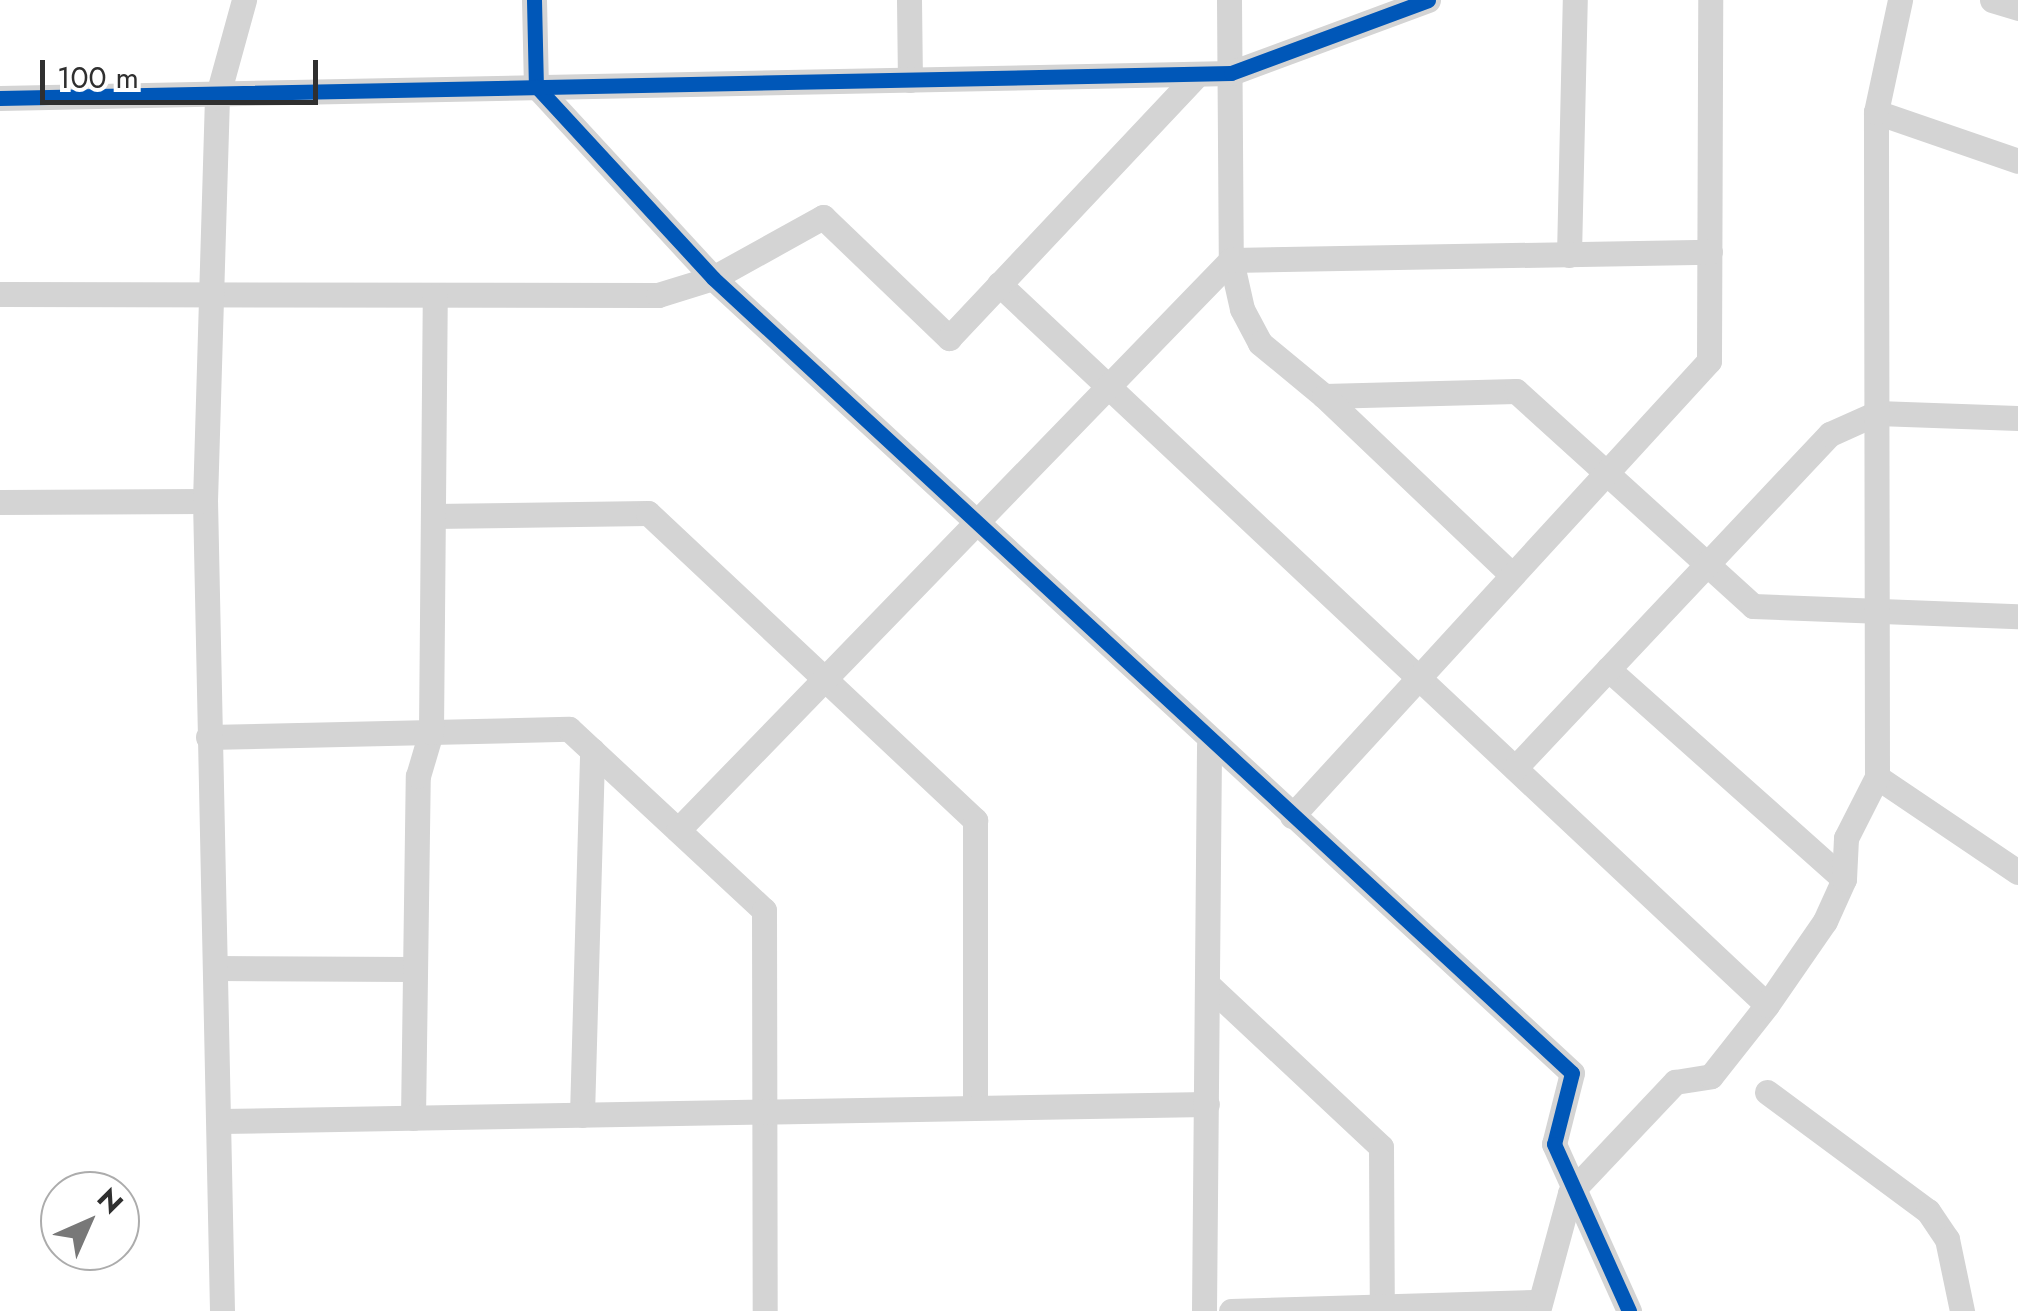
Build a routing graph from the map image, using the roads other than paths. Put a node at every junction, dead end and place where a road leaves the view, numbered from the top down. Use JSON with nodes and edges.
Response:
{"nodes":[{"id":1,"x":244,"y":0,"type":"edge"},
{"id":2,"x":534,"y":0,"type":"edge"},
{"id":3,"x":909,"y":0,"type":"edge"},
{"id":4,"x":1229,"y":0,"type":"edge"},
{"id":5,"x":1428,"y":0,"type":"edge"},
{"id":6,"x":1574,"y":0,"type":"edge"},
{"id":7,"x":1710,"y":0,"type":"edge"},
{"id":8,"x":1900,"y":0,"type":"edge"},
{"id":9,"x":1992,"y":0,"type":"edge"},
{"id":10,"x":2018,"y":8,"type":"edge"},
{"id":11,"x":1231,"y":73,"type":"junction"},
{"id":12,"x":1197,"y":75,"type":"junction"},
{"id":13,"x":910,"y":80,"type":"junction"},
{"id":14,"x":536,"y":86,"type":"junction"},
{"id":15,"x":0,"y":98,"type":"edge"},
{"id":16,"x":218,"y":98,"type":"junction"},
{"id":17,"x":1876,"y":112,"type":"junction"},
{"id":18,"x":2018,"y":161,"type":"edge"},
{"id":19,"x":1710,"y":252,"type":"junction"},
{"id":20,"x":1569,"y":254,"type":"junction"},
{"id":21,"x":1231,"y":260,"type":"junction"},
{"id":22,"x":712,"y":278,"type":"junction"},
{"id":23,"x":999,"y":284,"type":"junction"},
{"id":24,"x":0,"y":294,"type":"edge"},
{"id":25,"x":435,"y":296,"type":"junction"},
{"id":26,"x":215,"y":297,"type":"junction"},
{"id":27,"x":1108,"y":386,"type":"junction"},
{"id":28,"x":1324,"y":396,"type":"junction"},
{"id":29,"x":1877,"y":413,"type":"junction"},
{"id":30,"x":2018,"y":418,"type":"edge"},
{"id":31,"x":1606,"y":472,"type":"junction"},
{"id":32,"x":205,"y":501,"type":"junction"},
{"id":33,"x":0,"y":502,"type":"edge"},
{"id":34,"x":433,"y":516,"type":"junction"},
{"id":35,"x":974,"y":524,"type":"junction"},
{"id":36,"x":1707,"y":565,"type":"junction"},
{"id":37,"x":1511,"y":574,"type":"junction"},
{"id":38,"x":1877,"y":606,"type":"junction"},
{"id":39,"x":2018,"y":616,"type":"edge"},
{"id":40,"x":1608,"y":669,"type":"junction"},
{"id":41,"x":1416,"y":678,"type":"junction"},
{"id":42,"x":824,"y":679,"type":"junction"},
{"id":43,"x":431,"y":732,"type":"junction"},
{"id":44,"x":208,"y":736,"type":"junction"},
{"id":45,"x":1208,"y":744,"type":"junction"},
{"id":46,"x":592,"y":750,"type":"junction"},
{"id":47,"x":1515,"y":768,"type":"junction"},
{"id":48,"x":1878,"y":777,"type":"junction"},
{"id":49,"x":1292,"y":816,"type":"junction"},
{"id":50,"x":678,"y":830,"type":"junction"},
{"id":51,"x":2018,"y":872,"type":"edge"},
{"id":52,"x":1844,"y":879,"type":"junction"},
{"id":53,"x":216,"y":968,"type":"junction"},
{"id":54,"x":410,"y":969,"type":"junction"},
{"id":55,"x":1206,"y":984,"type":"junction"},
{"id":56,"x":1767,"y":1005,"type":"junction"},
{"id":57,"x":1767,"y":1092,"type":"dead end"},
{"id":58,"x":1208,"y":1104,"type":"junction"},
{"id":59,"x":975,"y":1108,"type":"junction"},
{"id":60,"x":766,"y":1112,"type":"junction"},
{"id":61,"x":582,"y":1115,"type":"junction"},
{"id":62,"x":413,"y":1118,"type":"junction"},
{"id":63,"x":220,"y":1121,"type":"junction"},
{"id":64,"x":1570,"y":1193,"type":"junction"},
{"id":65,"x":1536,"y":1307,"type":"edge"},
{"id":66,"x":1382,"y":1310,"type":"edge"},
{"id":67,"x":222,"y":1311,"type":"edge"},
{"id":68,"x":765,"y":1311,"type":"edge"},
{"id":69,"x":1204,"y":1311,"type":"edge"},
{"id":70,"x":1230,"y":1311,"type":"edge"},
{"id":71,"x":1629,"y":1311,"type":"edge"},
{"id":72,"x":1962,"y":1311,"type":"edge"}],
"edges":[{"from":1,"to":16,"type":"street"},
{"from":2,"to":14,"type":"street"},
{"from":3,"to":13,"type":"street"},
{"from":4,"to":11,"type":"street"},
{"from":5,"to":11,"type":"street"},
{"from":6,"to":20,"type":"street"},
{"from":7,"to":19,"type":"street"},
{"from":8,"to":17,"type":"street"},
{"from":9,"to":10,"type":"street"},
{"from":11,"to":12,"type":"street"},
{"from":11,"to":21,"type":"street"},
{"from":12,"to":13,"type":"street"},
{"from":12,"to":23,"type":"street"},
{"from":13,"to":14,"type":"street"},
{"from":14,"to":16,"type":"street"},
{"from":14,"to":22,"type":"street"},
{"from":15,"to":16,"type":"street"},
{"from":16,"to":26,"type":"street"},
{"from":17,"to":18,"type":"street"},
{"from":17,"to":29,"type":"street"},
{"from":19,"to":20,"type":"street"},
{"from":19,"to":31,"type":"street"},
{"from":20,"to":21,"type":"street"},
{"from":21,"to":27,"type":"street"},
{"from":21,"to":28,"type":"street"},
{"from":22,"to":23,"type":"street"},
{"from":22,"to":25,"type":"street"},
{"from":22,"to":35,"type":"street"},
{"from":23,"to":27,"type":"street"},
{"from":24,"to":26,"type":"street"},
{"from":25,"to":26,"type":"street"},
{"from":25,"to":34,"type":"street"},
{"from":26,"to":32,"type":"street"},
{"from":27,"to":35,"type":"street"},
{"from":27,"to":41,"type":"street"},
{"from":28,"to":31,"type":"street"},
{"from":28,"to":37,"type":"street"},
{"from":29,"to":30,"type":"street"},
{"from":29,"to":36,"type":"street"},
{"from":29,"to":38,"type":"street"},
{"from":31,"to":36,"type":"street"},
{"from":31,"to":37,"type":"street"},
{"from":32,"to":33,"type":"street"},
{"from":32,"to":44,"type":"street"},
{"from":34,"to":42,"type":"street"},
{"from":34,"to":43,"type":"street"},
{"from":35,"to":42,"type":"street"},
{"from":35,"to":45,"type":"street"},
{"from":36,"to":38,"type":"street"},
{"from":36,"to":40,"type":"street"},
{"from":37,"to":41,"type":"street"},
{"from":38,"to":39,"type":"street"},
{"from":38,"to":48,"type":"street"},
{"from":40,"to":47,"type":"street"},
{"from":40,"to":52,"type":"street"},
{"from":41,"to":47,"type":"street"},
{"from":41,"to":49,"type":"street"},
{"from":42,"to":50,"type":"street"},
{"from":42,"to":59,"type":"street"},
{"from":43,"to":44,"type":"street"},
{"from":43,"to":46,"type":"street"},
{"from":43,"to":54,"type":"street"},
{"from":44,"to":53,"type":"street"},
{"from":45,"to":49,"type":"street"},
{"from":45,"to":55,"type":"street"},
{"from":46,"to":50,"type":"street"},
{"from":46,"to":61,"type":"street"},
{"from":47,"to":56,"type":"street"},
{"from":48,"to":51,"type":"street"},
{"from":48,"to":52,"type":"street"},
{"from":49,"to":64,"type":"street"},
{"from":50,"to":60,"type":"street"},
{"from":52,"to":56,"type":"street"},
{"from":53,"to":54,"type":"street"},
{"from":53,"to":63,"type":"street"},
{"from":54,"to":62,"type":"street"},
{"from":55,"to":58,"type":"street"},
{"from":55,"to":66,"type":"street"},
{"from":56,"to":64,"type":"street"},
{"from":57,"to":72,"type":"street"},
{"from":58,"to":59,"type":"street"},
{"from":58,"to":69,"type":"street"},
{"from":59,"to":60,"type":"street"},
{"from":60,"to":61,"type":"street"},
{"from":60,"to":68,"type":"street"},
{"from":61,"to":62,"type":"street"},
{"from":62,"to":63,"type":"street"},
{"from":63,"to":67,"type":"street"},
{"from":64,"to":65,"type":"street"},
{"from":64,"to":71,"type":"street"},
{"from":65,"to":66,"type":"street"},
{"from":66,"to":70,"type":"street"}]}
